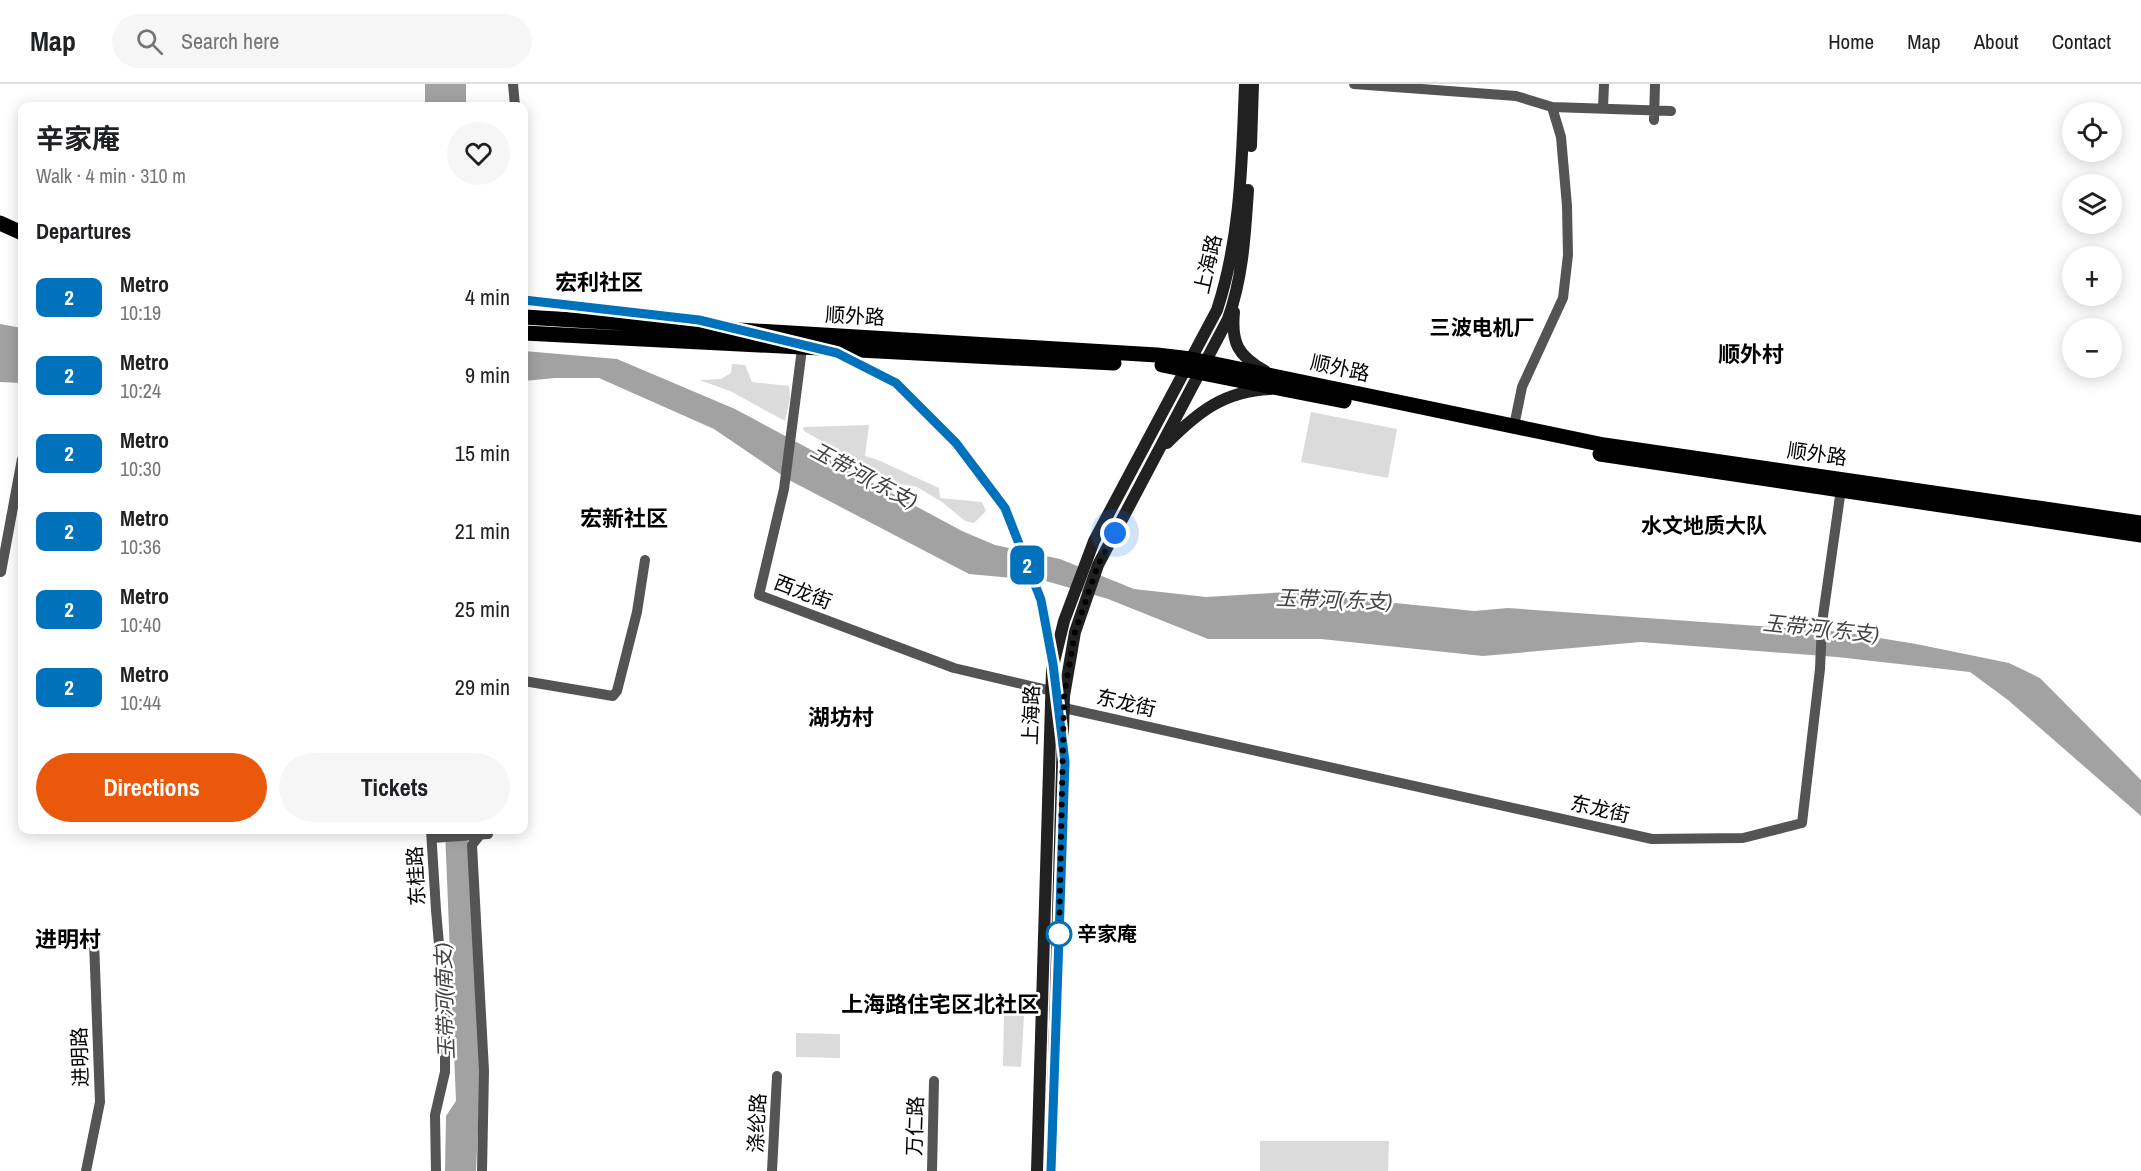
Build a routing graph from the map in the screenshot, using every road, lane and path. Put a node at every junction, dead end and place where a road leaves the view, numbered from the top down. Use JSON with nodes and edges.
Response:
{"nodes":[{"id":1,"x":513,"y":84,"type":"edge"},
{"id":2,"x":1245,"y":84,"type":"edge"},
{"id":3,"x":1253,"y":84,"type":"edge"},
{"id":4,"x":1354,"y":84,"type":"edge"},
{"id":5,"x":1604,"y":84,"type":"edge"},
{"id":6,"x":1655,"y":84,"type":"edge"},
{"id":7,"x":1398,"y":86,"type":"edge"},
{"id":8,"x":515,"y":102,"type":"edge"},
{"id":9,"x":1552,"y":107,"type":"junction"},
{"id":10,"x":1603,"y":108,"type":"junction"},
{"id":11,"x":1671,"y":111,"type":"dead end"},
{"id":12,"x":1654,"y":115,"type":"junction"},
{"id":13,"x":0,"y":212,"type":"edge"},
{"id":14,"x":18,"y":220,"type":"edge"},
{"id":15,"x":0,"y":223,"type":"edge"},
{"id":16,"x":18,"y":231,"type":"edge"},
{"id":17,"x":1236,"y":298,"type":"junction"},
{"id":18,"x":528,"y":317,"type":"edge"},
{"id":19,"x":528,"y":333,"type":"edge"},
{"id":20,"x":803,"y":340,"type":"junction"},
{"id":21,"x":1196,"y":365,"type":"junction"},
{"id":22,"x":1271,"y":375,"type":"junction"},
{"id":23,"x":1284,"y":389,"type":"junction"},
{"id":24,"x":1514,"y":426,"type":"junction"},
{"id":25,"x":1157,"y":452,"type":"junction"},
{"id":26,"x":18,"y":481,"type":"edge"},
{"id":27,"x":1841,"y":489,"type":"junction"},
{"id":28,"x":2141,"y":524,"type":"edge"},
{"id":29,"x":2141,"y":535,"type":"edge"},
{"id":30,"x":645,"y":561,"type":"dead end"},
{"id":31,"x":1,"y":572,"type":"edge"},
{"id":32,"x":528,"y":682,"type":"edge"},
{"id":33,"x":1052,"y":692,"type":"junction"},
{"id":34,"x":1064,"y":708,"type":"junction"},
{"id":35,"x":451,"y":834,"type":"edge"},
{"id":36,"x":483,"y":834,"type":"edge"},
{"id":37,"x":434,"y":835,"type":"edge"},
{"id":38,"x":94,"y":941,"type":"dead end"},
{"id":39,"x":777,"y":1076,"type":"dead end"},
{"id":40,"x":934,"y":1081,"type":"dead end"},
{"id":41,"x":86,"y":1171,"type":"edge"},
{"id":42,"x":436,"y":1171,"type":"edge"},
{"id":43,"x":482,"y":1171,"type":"edge"},
{"id":44,"x":772,"y":1171,"type":"edge"},
{"id":45,"x":932,"y":1171,"type":"edge"},
{"id":46,"x":1037,"y":1171,"type":"edge"},
{"id":47,"x":1051,"y":1171,"type":"edge"}],
"edges":[{"from":1,"to":8,"type":"street"},
{"from":2,"to":21,"type":"main road","name":"上海路"},
{"from":3,"to":17,"type":"main road","name":"上海路"},
{"from":4,"to":7,"type":"street"},
{"from":5,"to":10,"type":"street"},
{"from":6,"to":12,"type":"street"},
{"from":7,"to":9,"type":"street"},
{"from":9,"to":10,"type":"street"},
{"from":9,"to":24,"type":"street"},
{"from":10,"to":12,"type":"street"},
{"from":11,"to":12,"type":"street"},
{"from":13,"to":14,"type":"main road"},
{"from":15,"to":16,"type":"main road"},
{"from":17,"to":21,"type":"main road","name":"上海路"},
{"from":17,"to":22,"type":"main road"},
{"from":18,"to":20,"type":"main road","name":"顺外路"},
{"from":19,"to":20,"type":"main road","name":"顺外路"},
{"from":20,"to":21,"type":"main road","name":"顺外路"},
{"from":20,"to":33,"type":"street","name":"西龙街"},
{"from":21,"to":22,"type":"main road","name":"顺外路"},
{"from":21,"to":23,"type":"main road","name":"顺外路"},
{"from":21,"to":25,"type":"main road","name":"上海路"},
{"from":21,"to":33,"type":"main road","name":"上海路"},
{"from":22,"to":24,"type":"main road","name":"顺外路"},
{"from":23,"to":25,"type":"main road"},
{"from":23,"to":27,"type":"main road","name":"顺外路"},
{"from":24,"to":28,"type":"main road","name":"顺外路"},
{"from":25,"to":34,"type":"main road","name":"上海路"},
{"from":26,"to":31,"type":"street"},
{"from":27,"to":29,"type":"main road","name":"顺外路"},
{"from":27,"to":34,"type":"street","name":"东龙街"},
{"from":30,"to":32,"type":"street"},
{"from":33,"to":46,"type":"main road","name":"上海路"},
{"from":34,"to":47,"type":"main road","name":"上海路"},
{"from":35,"to":37,"type":"street"},
{"from":36,"to":43,"type":"street"},
{"from":37,"to":42,"type":"street","name":"东桂路"},
{"from":38,"to":41,"type":"street","name":"进明路"},
{"from":39,"to":44,"type":"street","name":"涤纶路"},
{"from":40,"to":45,"type":"street","name":"万仁路"}]}
